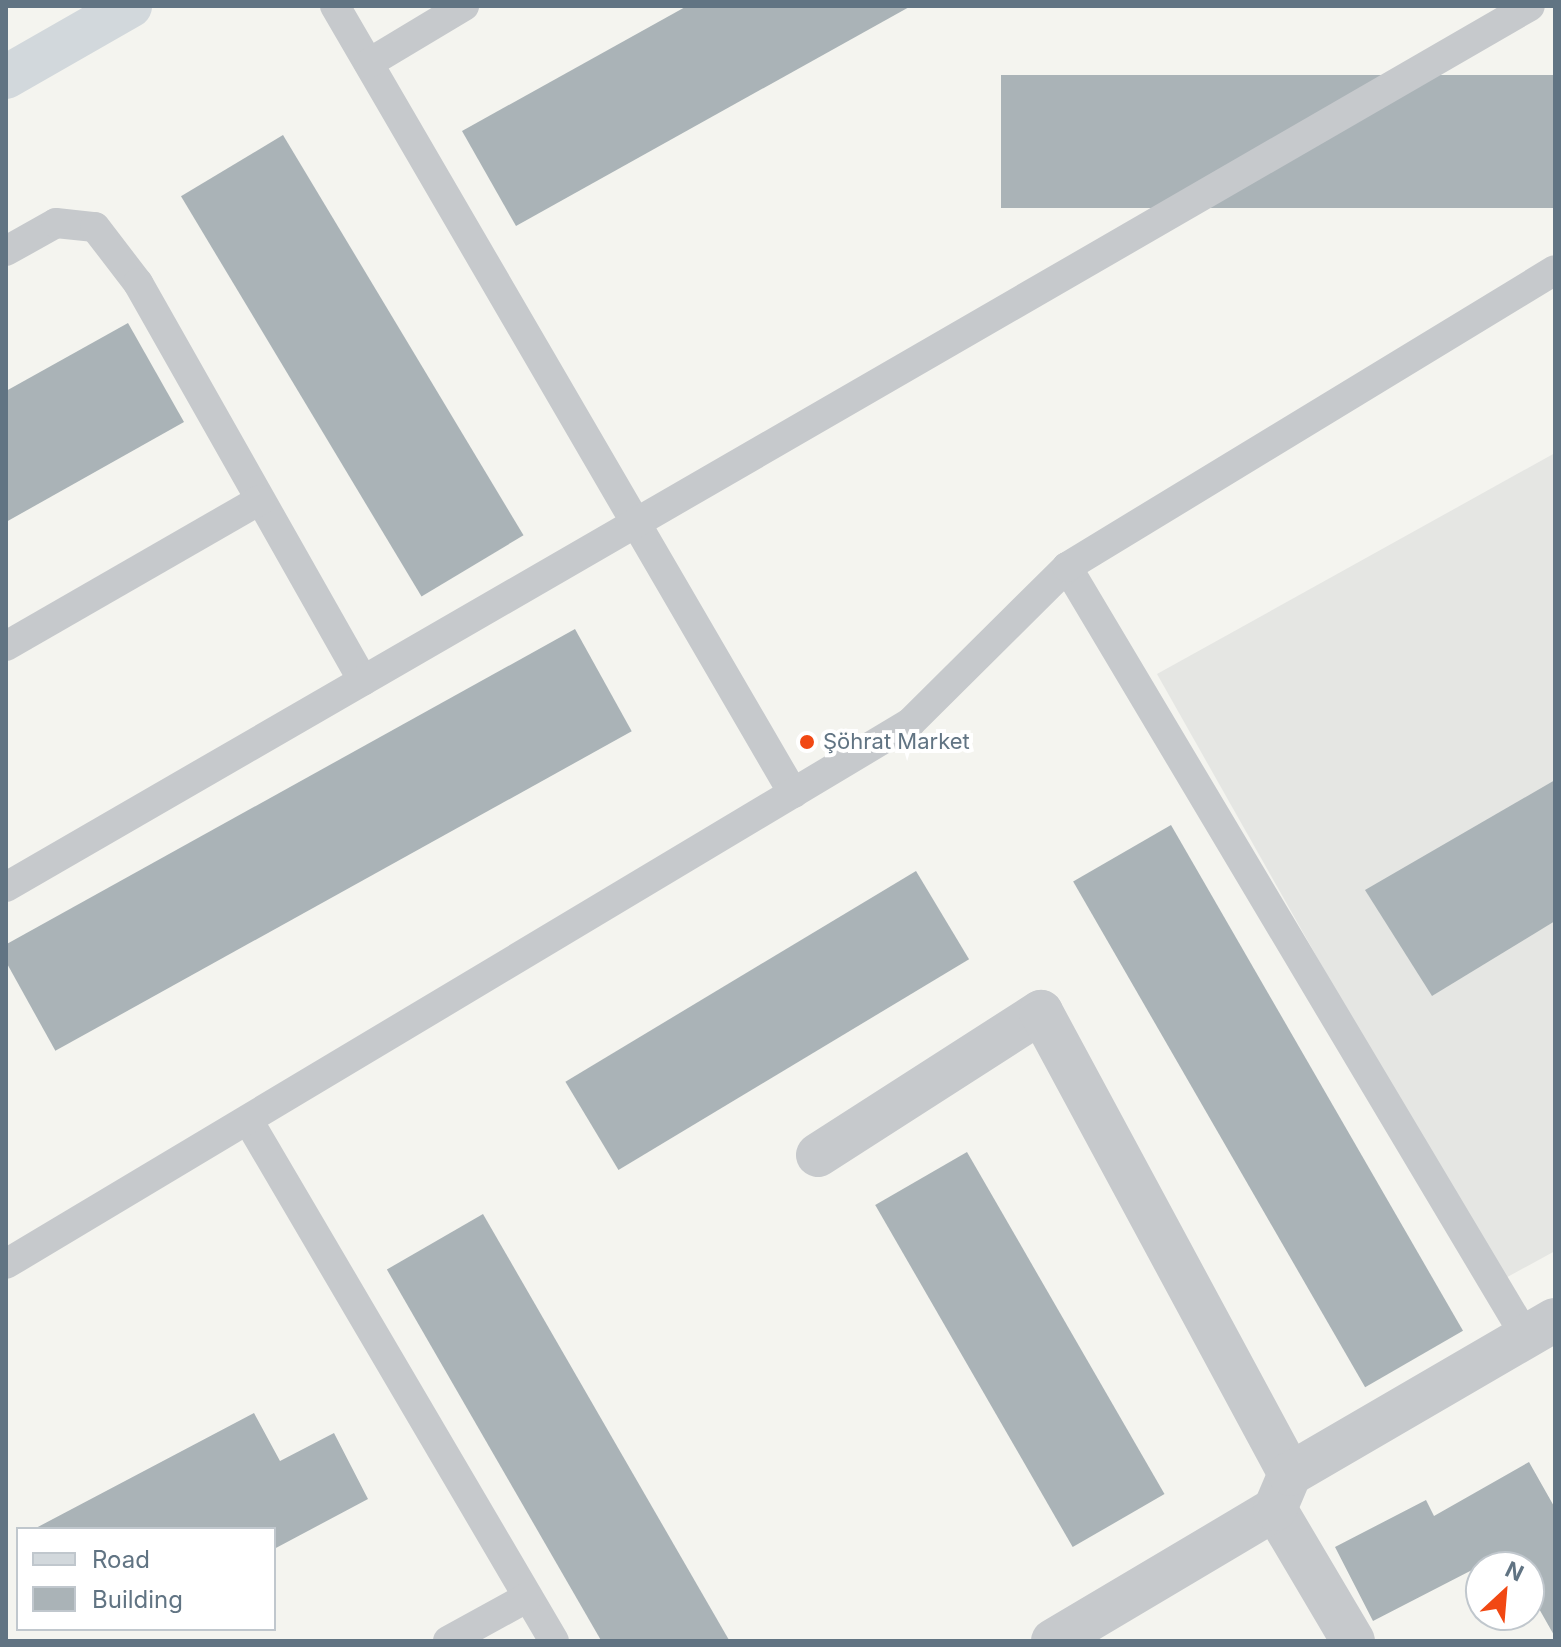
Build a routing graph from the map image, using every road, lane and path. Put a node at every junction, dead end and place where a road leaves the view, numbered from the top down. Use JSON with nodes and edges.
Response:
{"nodes":[{"id":1,"x":130,"y":6,"type":"edge"},
{"id":2,"x":335,"y":6,"type":"edge"},
{"id":3,"x":464,"y":6,"type":"edge"},
{"id":4,"x":1530,"y":6,"type":"edge"},
{"id":5,"x":369,"y":63,"type":"junction"},
{"id":6,"x":6,"y":77,"type":"edge"},
{"id":7,"x":6,"y":251,"type":"edge"},
{"id":8,"x":1555,"y":270,"type":"edge"},
{"id":9,"x":260,"y":500,"type":"junction"},
{"id":10,"x":636,"y":524,"type":"junction"},
{"id":11,"x":1067,"y":567,"type":"junction"},
{"id":12,"x":6,"y":646,"type":"edge"},
{"id":13,"x":363,"y":681,"type":"junction"},
{"id":14,"x":793,"y":793,"type":"junction"},
{"id":15,"x":6,"y":887,"type":"edge"},
{"id":16,"x":248,"y":1120,"type":"junction"},
{"id":17,"x":818,"y":1155,"type":"dead end"},
{"id":18,"x":6,"y":1264,"type":"edge"},
{"id":19,"x":1540,"y":1328,"type":"edge"},
{"id":20,"x":1282,"y":1491,"type":"junction"},
{"id":21,"x":528,"y":1597,"type":"junction"},
{"id":22,"x":448,"y":1641,"type":"edge"},
{"id":23,"x":554,"y":1641,"type":"edge"},
{"id":24,"x":1053,"y":1641,"type":"edge"},
{"id":25,"x":1353,"y":1641,"type":"edge"}],
"edges":[{"from":1,"to":6,"type":"main road"},
{"from":2,"to":5,"type":"lane"},
{"from":3,"to":5,"type":"lane"},
{"from":4,"to":10,"type":"lane"},
{"from":5,"to":10,"type":"lane"},
{"from":7,"to":9,"type":"lane"},
{"from":8,"to":11,"type":"lane"},
{"from":9,"to":12,"type":"lane"},
{"from":9,"to":13,"type":"lane"},
{"from":10,"to":13,"type":"lane"},
{"from":10,"to":14,"type":"lane"},
{"from":11,"to":14,"type":"lane"},
{"from":11,"to":19,"type":"lane"},
{"from":13,"to":15,"type":"lane"},
{"from":14,"to":16,"type":"lane"},
{"from":16,"to":18,"type":"lane"},
{"from":16,"to":21,"type":"lane"},
{"from":17,"to":20,"type":"street"},
{"from":19,"to":20,"type":"street"},
{"from":20,"to":24,"type":"street"},
{"from":20,"to":25,"type":"street"},
{"from":21,"to":22,"type":"lane"},
{"from":21,"to":23,"type":"lane"}]}
